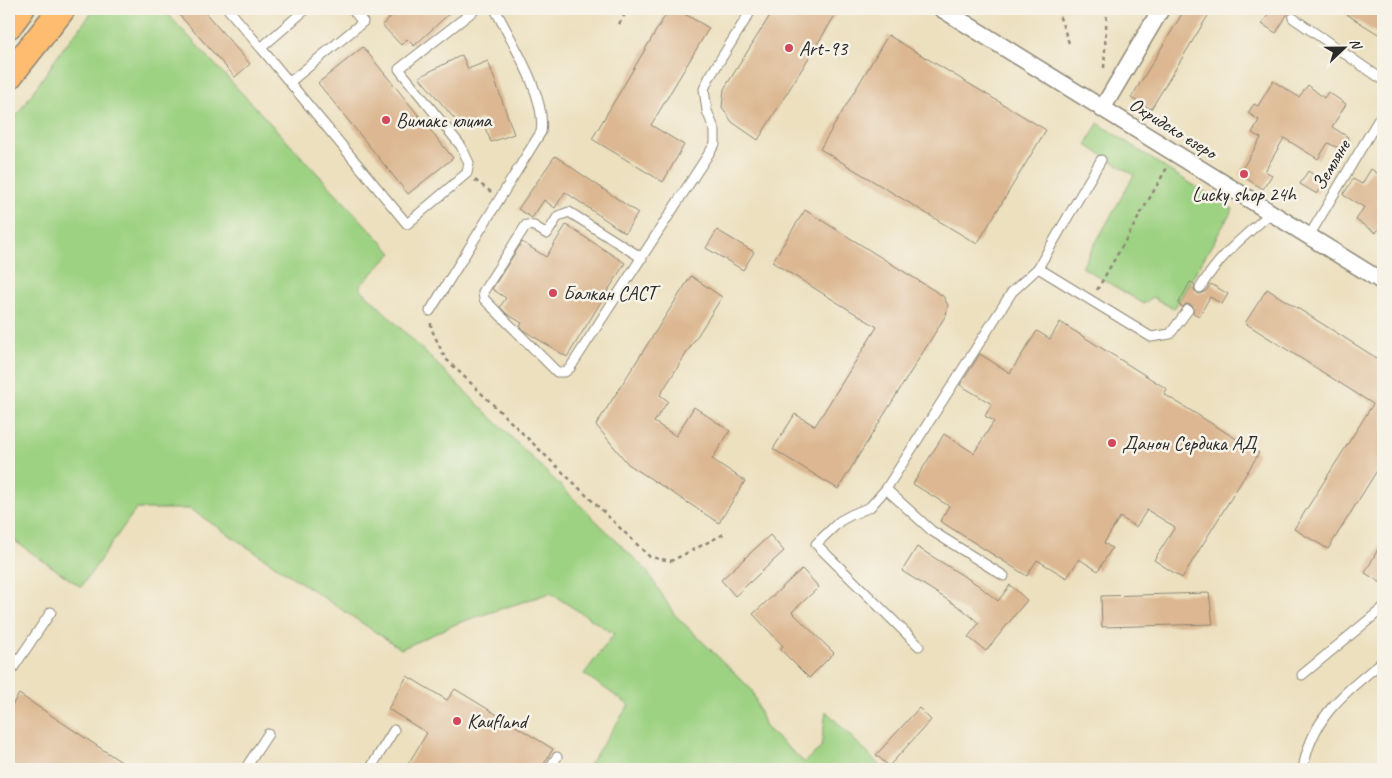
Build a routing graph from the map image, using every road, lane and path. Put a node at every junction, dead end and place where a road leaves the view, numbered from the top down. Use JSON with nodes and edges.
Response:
{"nodes":[{"id":1,"x":21,"y":9,"type":"edge"},
{"id":2,"x":62,"y":9,"type":"edge"},
{"id":3,"x":228,"y":9,"type":"edge"},
{"id":4,"x":306,"y":9,"type":"edge"},
{"id":5,"x":352,"y":9,"type":"edge"},
{"id":6,"x":476,"y":9,"type":"edge"},
{"id":7,"x":495,"y":9,"type":"edge"},
{"id":8,"x":628,"y":9,"type":"edge"},
{"id":9,"x":752,"y":9,"type":"edge"},
{"id":10,"x":942,"y":9,"type":"edge"},
{"id":11,"x":1058,"y":9,"type":"edge"},
{"id":12,"x":1107,"y":9,"type":"edge"},
{"id":13,"x":1161,"y":9,"type":"edge"},
{"id":14,"x":1293,"y":18,"type":"dead end"},
{"id":15,"x":619,"y":24,"type":"dead end"},
{"id":16,"x":9,"y":25,"type":"edge"},
{"id":17,"x":36,"y":42,"type":"junction"},
{"id":18,"x":1070,"y":46,"type":"dead end"},
{"id":19,"x":261,"y":48,"type":"junction"},
{"id":20,"x":1104,"y":68,"type":"dead end"},
{"id":21,"x":9,"y":76,"type":"edge"},
{"id":22,"x":1383,"y":80,"type":"edge"},
{"id":23,"x":290,"y":82,"type":"junction"},
{"id":24,"x":9,"y":86,"type":"edge"},
{"id":25,"x":1102,"y":108,"type":"junction"},
{"id":26,"x":1383,"y":112,"type":"edge"},
{"id":27,"x":1175,"y":154,"type":"junction"},
{"id":28,"x":1100,"y":160,"type":"dead end"},
{"id":29,"x":467,"y":173,"type":"junction"},
{"id":30,"x":500,"y":199,"type":"junction"},
{"id":31,"x":1271,"y":213,"type":"junction"},
{"id":32,"x":1308,"y":236,"type":"junction"},
{"id":33,"x":642,"y":258,"type":"junction"},
{"id":34,"x":1038,"y":268,"type":"junction"},
{"id":35,"x":1383,"y":282,"type":"edge"},
{"id":36,"x":1200,"y":288,"type":"dead end"},
{"id":37,"x":1091,"y":300,"type":"junction"},
{"id":38,"x":1188,"y":310,"type":"dead end"},
{"id":39,"x":430,"y":311,"type":"joint"},
{"id":40,"x":886,"y":490,"type":"junction"},
{"id":41,"x":724,"y":534,"type":"dead end"},
{"id":42,"x":1004,"y":576,"type":"dead end"},
{"id":43,"x":1383,"y":608,"type":"edge"},
{"id":44,"x":51,"y":612,"type":"dead end"},
{"id":45,"x":919,"y":646,"type":"dead end"},
{"id":46,"x":1383,"y":661,"type":"edge"},
{"id":47,"x":9,"y":674,"type":"edge"},
{"id":48,"x":1302,"y":675,"type":"dead end"},
{"id":49,"x":394,"y":730,"type":"dead end"},
{"id":50,"x":268,"y":734,"type":"dead end"},
{"id":51,"x":557,"y":757,"type":"dead end"},
{"id":52,"x":245,"y":769,"type":"edge"},
{"id":53,"x":370,"y":769,"type":"edge"},
{"id":54,"x":550,"y":769,"type":"edge"},
{"id":55,"x":1303,"y":769,"type":"edge"}],
"edges":[{"from":1,"to":16,"type":"main road"},
{"from":2,"to":17,"type":"main road"},
{"from":3,"to":19,"type":"lane"},
{"from":4,"to":19,"type":"lane"},
{"from":5,"to":23,"type":"lane"},
{"from":6,"to":29,"type":"lane"},
{"from":7,"to":30,"type":"lane"},
{"from":8,"to":15,"type":"path"},
{"from":9,"to":33,"type":"lane"},
{"from":10,"to":25,"type":"street","name":"Охридско езеро"},
{"from":11,"to":18,"type":"path"},
{"from":12,"to":20,"type":"path"},
{"from":13,"to":25,"type":"street"},
{"from":14,"to":22,"type":"lane"},
{"from":17,"to":21,"type":"main road"},
{"from":17,"to":24,"type":"main road"},
{"from":19,"to":23,"type":"lane"},
{"from":23,"to":29,"type":"lane"},
{"from":25,"to":27,"type":"street","name":"Охридско езеро"},
{"from":26,"to":32,"type":"lane","name":"Земляне"},
{"from":27,"to":31,"type":"street","name":"Охридско езеро"},
{"from":27,"to":37,"type":"path"},
{"from":28,"to":34,"type":"lane"},
{"from":29,"to":30,"type":"path"},
{"from":30,"to":39,"type":"lane"},
{"from":31,"to":32,"type":"street","name":"Охридско езеро"},
{"from":31,"to":36,"type":"lane"},
{"from":32,"to":35,"type":"street","name":"Охридско езеро"},
{"from":33,"to":33,"type":"lane"},
{"from":34,"to":37,"type":"lane"},
{"from":34,"to":40,"type":"lane"},
{"from":37,"to":38,"type":"lane"},
{"from":39,"to":41,"type":"path"},
{"from":40,"to":42,"type":"lane"},
{"from":40,"to":45,"type":"lane"},
{"from":43,"to":48,"type":"lane"},
{"from":44,"to":47,"type":"lane"},
{"from":46,"to":55,"type":"lane"},
{"from":49,"to":53,"type":"lane"},
{"from":50,"to":52,"type":"lane"},
{"from":51,"to":54,"type":"lane"}]}
